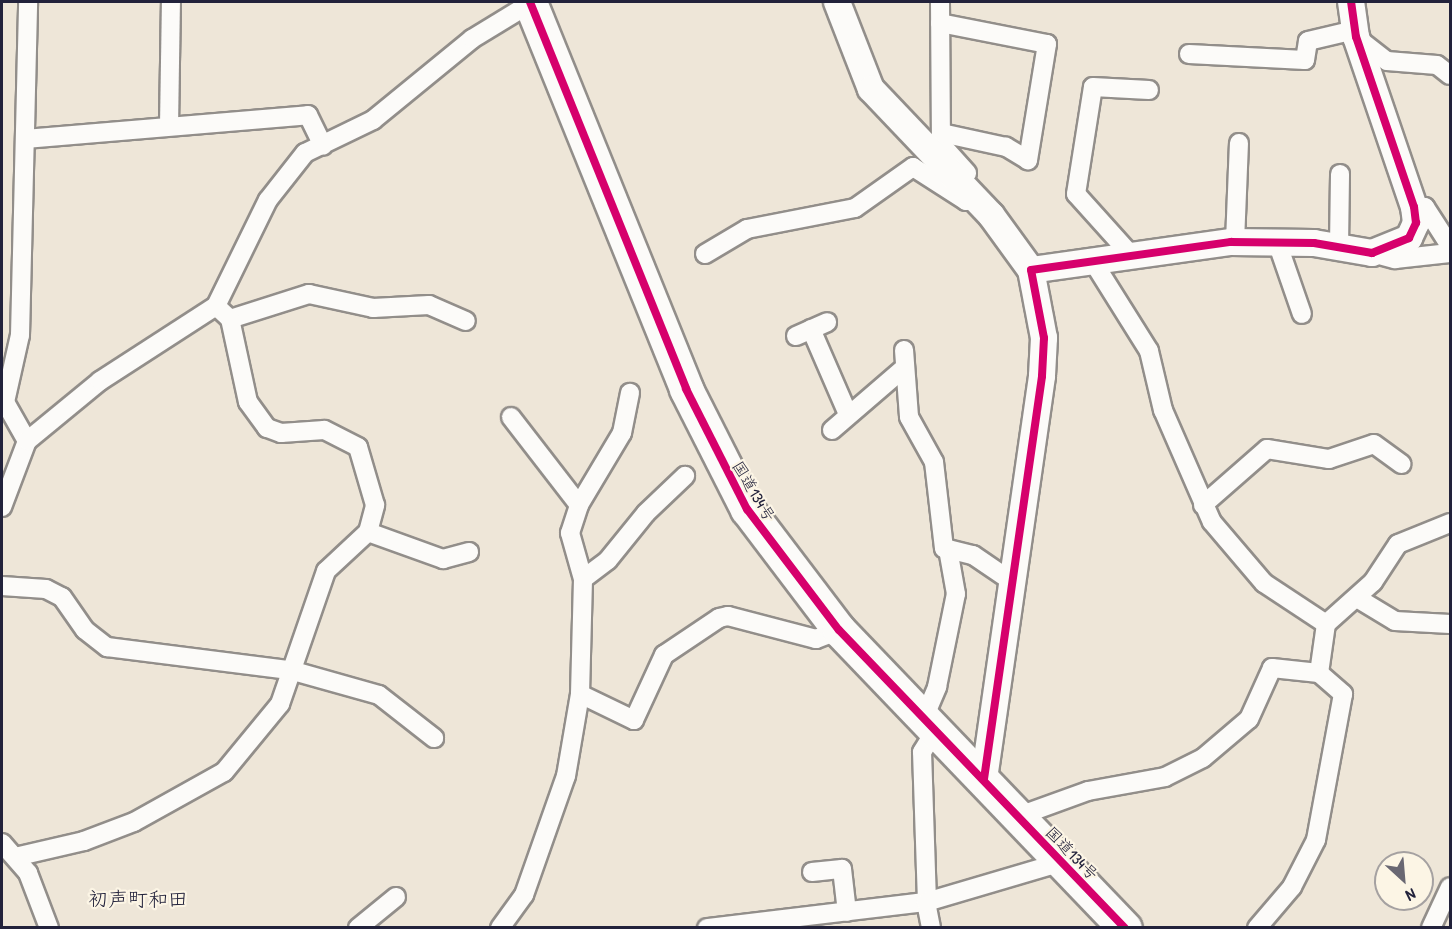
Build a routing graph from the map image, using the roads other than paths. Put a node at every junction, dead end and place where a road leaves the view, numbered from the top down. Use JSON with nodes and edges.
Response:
{"nodes":[{"id":1,"x":28,"y":2,"type":"edge"},
{"id":2,"x":171,"y":2,"type":"edge"},
{"id":3,"x":530,"y":2,"type":"edge"},
{"id":4,"x":837,"y":2,"type":"edge"},
{"id":5,"x":940,"y":2,"type":"edge"},
{"id":6,"x":1351,"y":2,"type":"edge"},
{"id":7,"x":940,"y":23,"type":"junction"},
{"id":8,"x":1355,"y":34,"type":"junction"},
{"id":9,"x":1190,"y":54,"type":"dead end"},
{"id":10,"x":1450,"y":75,"type":"edge"},
{"id":11,"x":1149,"y":90,"type":"dead end"},
{"id":12,"x":169,"y":126,"type":"junction"},
{"id":13,"x":941,"y":133,"type":"junction"},
{"id":14,"x":25,"y":139,"type":"junction"},
{"id":15,"x":1239,"y":144,"type":"dead end"},
{"id":16,"x":323,"y":146,"type":"junction"},
{"id":17,"x":1340,"y":174,"type":"dead end"},
{"id":18,"x":974,"y":195,"type":"junction"},
{"id":19,"x":1414,"y":207,"type":"junction"},
{"id":20,"x":1235,"y":242,"type":"junction"},
{"id":21,"x":1277,"y":242,"type":"junction"},
{"id":22,"x":1450,"y":246,"type":"edge"},
{"id":23,"x":1339,"y":247,"type":"junction"},
{"id":24,"x":1372,"y":253,"type":"junction"},
{"id":25,"x":1450,"y":253,"type":"edge"},
{"id":26,"x":705,"y":254,"type":"dead end"},
{"id":27,"x":1131,"y":255,"type":"junction"},
{"id":28,"x":1092,"y":260,"type":"junction"},
{"id":29,"x":1031,"y":270,"type":"junction"},
{"id":30,"x":216,"y":306,"type":"junction"},
{"id":31,"x":1302,"y":314,"type":"dead end"},
{"id":32,"x":230,"y":320,"type":"junction"},
{"id":33,"x":466,"y":321,"type":"dead end"},
{"id":34,"x":811,"y":329,"type":"dead end"},
{"id":35,"x":904,"y":350,"type":"dead end"},
{"id":36,"x":904,"y":368,"type":"junction"},
{"id":37,"x":630,"y":393,"type":"dead end"},
{"id":38,"x":848,"y":414,"type":"junction"},
{"id":39,"x":512,"y":417,"type":"dead end"},
{"id":40,"x":832,"y":430,"type":"dead end"},
{"id":41,"x":27,"y":441,"type":"junction"},
{"id":42,"x":1402,"y":464,"type":"dead end"},
{"id":43,"x":685,"y":477,"type":"dead end"},
{"id":44,"x":579,"y":505,"type":"junction"},
{"id":45,"x":1203,"y":505,"type":"junction"},
{"id":46,"x":2,"y":507,"type":"edge"},
{"id":47,"x":1450,"y":523,"type":"edge"},
{"id":48,"x":368,"y":532,"type":"junction"},
{"id":49,"x":948,"y":549,"type":"junction"},
{"id":50,"x":469,"y":552,"type":"dead end"},
{"id":51,"x":583,"y":579,"type":"junction"},
{"id":52,"x":1014,"y":583,"type":"junction"},
{"id":53,"x":2,"y":586,"type":"edge"},
{"id":54,"x":1357,"y":598,"type":"junction"},
{"id":55,"x":1326,"y":624,"type":"junction"},
{"id":56,"x":1450,"y":624,"type":"edge"},
{"id":57,"x":839,"y":630,"type":"junction"},
{"id":58,"x":290,"y":670,"type":"junction"},
{"id":59,"x":1318,"y":673,"type":"junction"},
{"id":60,"x":580,"y":694,"type":"junction"},
{"id":61,"x":930,"y":724,"type":"junction"},
{"id":62,"x":434,"y":738,"type":"dead end"},
{"id":63,"x":984,"y":779,"type":"junction"},
{"id":64,"x":1019,"y":816,"type":"junction"},
{"id":65,"x":2,"y":843,"type":"edge"},
{"id":66,"x":15,"y":857,"type":"junction"},
{"id":67,"x":1062,"y":862,"type":"junction"},
{"id":68,"x":812,"y":872,"type":"dead end"},
{"id":69,"x":1450,"y":887,"type":"edge"},
{"id":70,"x":396,"y":897,"type":"dead end"},
{"id":71,"x":926,"y":902,"type":"junction"},
{"id":72,"x":847,"y":912,"type":"junction"},
{"id":73,"x":820,"y":922,"type":"edge"},
{"id":74,"x":49,"y":927,"type":"edge"},
{"id":75,"x":358,"y":927,"type":"edge"},
{"id":76,"x":500,"y":927,"type":"edge"},
{"id":77,"x":707,"y":927,"type":"edge"},
{"id":78,"x":931,"y":927,"type":"edge"},
{"id":79,"x":1125,"y":927,"type":"edge"},
{"id":80,"x":1257,"y":927,"type":"edge"},
{"id":81,"x":1431,"y":927,"type":"edge"}],
"edges":[{"from":1,"to":14,"type":"street"},
{"from":2,"to":12,"type":"street"},
{"from":3,"to":16,"type":"street"},
{"from":3,"to":57,"type":"highway","name":"国道134号"},
{"from":4,"to":18,"type":"street"},
{"from":5,"to":7,"type":"street"},
{"from":6,"to":8,"type":"street"},
{"from":7,"to":13,"type":"street"},
{"from":7,"to":13,"type":"street"},
{"from":8,"to":9,"type":"street"},
{"from":8,"to":10,"type":"street"},
{"from":8,"to":19,"type":"street"},
{"from":11,"to":27,"type":"street"},
{"from":12,"to":14,"type":"street"},
{"from":12,"to":16,"type":"street"},
{"from":13,"to":18,"type":"street"},
{"from":14,"to":41,"type":"street"},
{"from":15,"to":20,"type":"street"},
{"from":16,"to":30,"type":"street"},
{"from":17,"to":23,"type":"street"},
{"from":18,"to":26,"type":"street"},
{"from":18,"to":29,"type":"street"},
{"from":19,"to":22,"type":"street"},
{"from":19,"to":24,"type":"street"},
{"from":20,"to":21,"type":"street"},
{"from":20,"to":27,"type":"street"},
{"from":21,"to":23,"type":"street"},
{"from":21,"to":31,"type":"street"},
{"from":23,"to":24,"type":"street"},
{"from":24,"to":25,"type":"street"},
{"from":27,"to":28,"type":"street"},
{"from":28,"to":29,"type":"street"},
{"from":28,"to":45,"type":"street"},
{"from":29,"to":52,"type":"street"},
{"from":30,"to":32,"type":"street"},
{"from":30,"to":41,"type":"street"},
{"from":32,"to":33,"type":"street"},
{"from":32,"to":48,"type":"street"},
{"from":34,"to":38,"type":"street"},
{"from":35,"to":36,"type":"street"},
{"from":36,"to":38,"type":"street"},
{"from":36,"to":49,"type":"street"},
{"from":37,"to":44,"type":"street"},
{"from":38,"to":40,"type":"street"},
{"from":39,"to":44,"type":"street"},
{"from":41,"to":46,"type":"street"},
{"from":42,"to":45,"type":"street"},
{"from":43,"to":51,"type":"street"},
{"from":44,"to":51,"type":"street"},
{"from":45,"to":55,"type":"street"},
{"from":47,"to":54,"type":"street"},
{"from":48,"to":50,"type":"street"},
{"from":48,"to":58,"type":"street"},
{"from":49,"to":52,"type":"street"},
{"from":49,"to":61,"type":"street"},
{"from":51,"to":60,"type":"street"},
{"from":52,"to":63,"type":"street"},
{"from":53,"to":58,"type":"street"},
{"from":54,"to":55,"type":"street"},
{"from":54,"to":56,"type":"street"},
{"from":55,"to":59,"type":"street"},
{"from":57,"to":60,"type":"street"},
{"from":57,"to":61,"type":"highway","name":"国道134号"},
{"from":58,"to":62,"type":"street"},
{"from":58,"to":66,"type":"street"},
{"from":59,"to":64,"type":"street"},
{"from":59,"to":80,"type":"street"},
{"from":60,"to":76,"type":"street"},
{"from":61,"to":63,"type":"highway","name":"国道134号"},
{"from":61,"to":71,"type":"street"},
{"from":63,"to":64,"type":"highway","name":"国道134号"},
{"from":64,"to":67,"type":"highway","name":"国道134号"},
{"from":65,"to":66,"type":"street"},
{"from":66,"to":74,"type":"street"},
{"from":67,"to":71,"type":"street"},
{"from":67,"to":79,"type":"highway","name":"国道134号"},
{"from":68,"to":72,"type":"street"},
{"from":69,"to":81,"type":"street"},
{"from":70,"to":75,"type":"street"},
{"from":71,"to":72,"type":"street"},
{"from":71,"to":78,"type":"street"},
{"from":72,"to":73,"type":"street"},
{"from":73,"to":77,"type":"street"}]}
